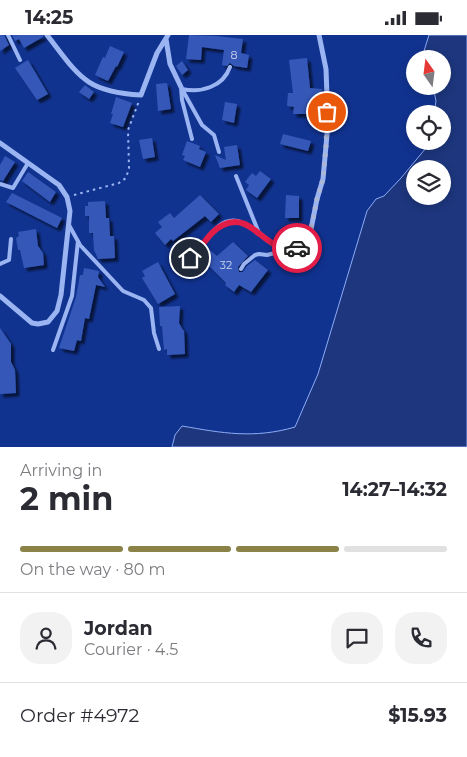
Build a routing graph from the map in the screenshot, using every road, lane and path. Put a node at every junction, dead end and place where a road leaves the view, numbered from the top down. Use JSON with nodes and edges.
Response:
{"nodes":[{"id":1,"x":8,"y":35,"type":"edge"},
{"id":2,"x":47,"y":35,"type":"edge"},
{"id":3,"x":318,"y":35,"type":"edge"},
{"id":4,"x":166,"y":36,"type":"edge"},
{"id":5,"x":20,"y":60,"type":"dead end"},
{"id":6,"x":230,"y":67,"type":"dead end"},
{"id":7,"x":181,"y":87,"type":"junction"},
{"id":8,"x":142,"y":95,"type":"junction"},
{"id":9,"x":192,"y":139,"type":"dead end"},
{"id":10,"x":0,"y":143,"type":"edge"},
{"id":11,"x":219,"y":152,"type":"dead end"},
{"id":12,"x":28,"y":163,"type":"junction"},
{"id":13,"x":236,"y":176,"type":"dead end"},
{"id":14,"x":0,"y":184,"type":"edge"},
{"id":15,"x":67,"y":197,"type":"junction"},
{"id":16,"x":69,"y":225,"type":"junction"},
{"id":17,"x":259,"y":233,"type":"junction"},
{"id":18,"x":10,"y":239,"type":"dead end"},
{"id":19,"x":78,"y":241,"type":"junction"},
{"id":20,"x":286,"y":249,"type":"junction"},
{"id":21,"x":190,"y":258,"type":"dead end"},
{"id":22,"x":0,"y":264,"type":"edge"},
{"id":23,"x":240,"y":269,"type":"dead end"},
{"id":24,"x":0,"y":296,"type":"edge"},
{"id":25,"x":159,"y":349,"type":"dead end"},
{"id":26,"x":53,"y":350,"type":"dead end"}],
"edges":[{"from":1,"to":5,"type":"lane"},
{"from":2,"to":8,"type":"street"},
{"from":3,"to":20,"type":"street"},
{"from":4,"to":7,"type":"street"},
{"from":4,"to":8,"type":"street"},
{"from":6,"to":7,"type":"lane"},
{"from":7,"to":9,"type":"lane"},
{"from":7,"to":11,"type":"lane"},
{"from":8,"to":15,"type":"path"},
{"from":10,"to":12,"type":"street"},
{"from":12,"to":14,"type":"lane"},
{"from":12,"to":15,"type":"street"},
{"from":13,"to":17,"type":"lane"},
{"from":15,"to":16,"type":"street"},
{"from":16,"to":19,"type":"lane"},
{"from":16,"to":24,"type":"street"},
{"from":17,"to":20,"type":"street"},
{"from":17,"to":21,"type":"lane"},
{"from":18,"to":22,"type":"lane"},
{"from":19,"to":25,"type":"lane"},
{"from":19,"to":26,"type":"lane"},
{"from":20,"to":23,"type":"lane"}]}
